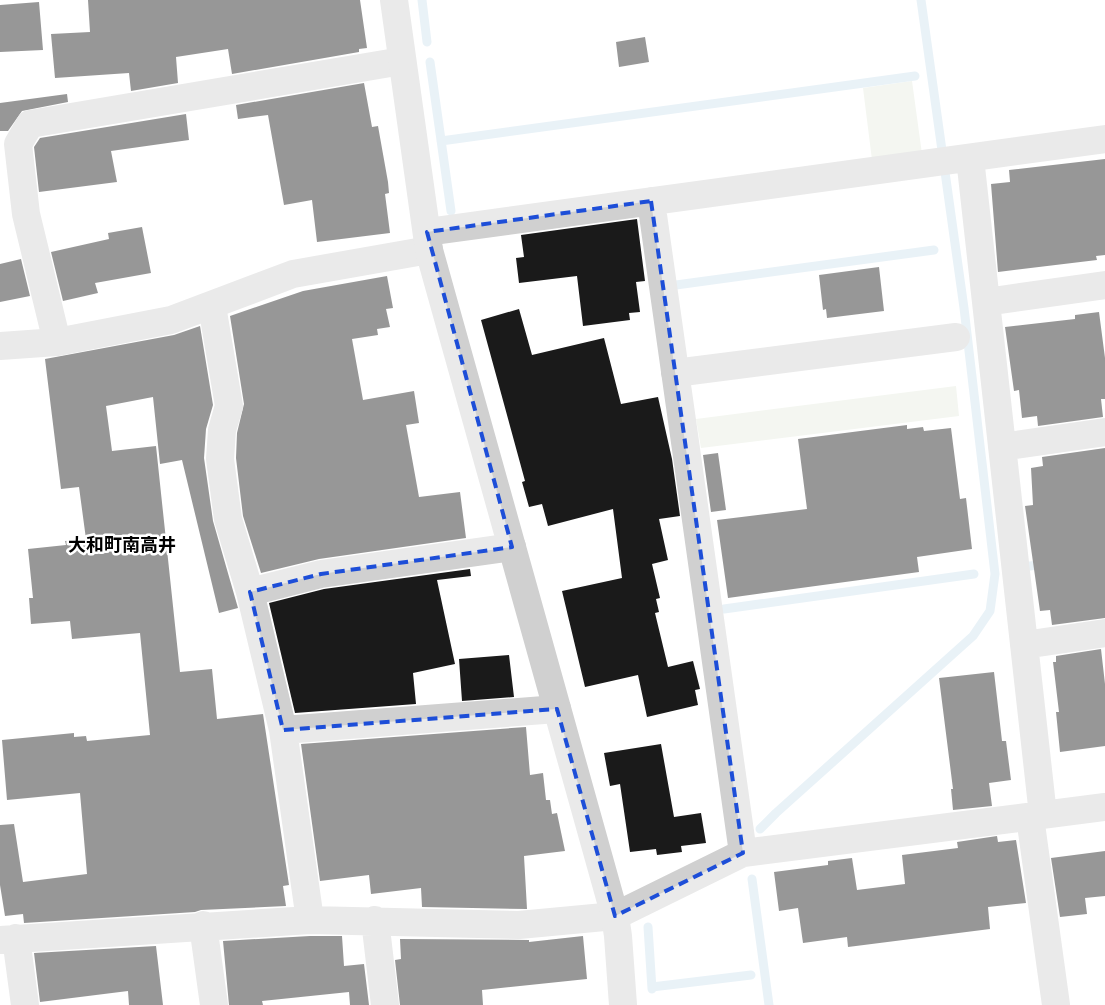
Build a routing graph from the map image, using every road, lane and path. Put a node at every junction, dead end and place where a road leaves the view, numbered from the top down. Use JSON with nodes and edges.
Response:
{"nodes":[{"id":1,"x":394,"y":0,"type":"edge"},
{"id":2,"x":402,"y":61,"type":"junction"},
{"id":3,"x":1105,"y":139,"type":"edge"},
{"id":4,"x":9,"y":144,"type":"edge"},
{"id":5,"x":952,"y":160,"type":"junction"},
{"id":6,"x":652,"y":201,"type":"junction"},
{"id":7,"x":428,"y":241,"type":"junction"},
{"id":8,"x":1105,"y":285,"type":"edge"},
{"id":9,"x":986,"y":302,"type":"junction"},
{"id":10,"x":212,"y":306,"type":"junction"},
{"id":11,"x":956,"y":338,"type":"dead end"},
{"id":12,"x":57,"y":342,"type":"junction"},
{"id":13,"x":0,"y":346,"type":"edge"},
{"id":14,"x":675,"y":373,"type":"junction"},
{"id":15,"x":1105,"y":432,"type":"edge"},
{"id":16,"x":1002,"y":447,"type":"junction"},
{"id":17,"x":512,"y":547,"type":"junction"},
{"id":18,"x":250,"y":592,"type":"junction"},
{"id":19,"x":1105,"y":633,"type":"edge"},
{"id":20,"x":1024,"y":645,"type":"junction"},
{"id":21,"x":558,"y":709,"type":"junction"},
{"id":22,"x":283,"y":730,"type":"junction"},
{"id":23,"x":1105,"y":806,"type":"edge"},
{"id":24,"x":1036,"y":816,"type":"junction"},
{"id":25,"x":743,"y":853,"type":"junction"},
{"id":26,"x":615,"y":916,"type":"junction"},
{"id":27,"x":310,"y":920,"type":"junction"},
{"id":28,"x":375,"y":920,"type":"junction"},
{"id":29,"x":203,"y":925,"type":"junction"},
{"id":30,"x":8,"y":939,"type":"edge"},
{"id":31,"x":25,"y":1005,"type":"edge"},
{"id":32,"x":214,"y":1005,"type":"edge"},
{"id":33,"x":384,"y":1005,"type":"edge"},
{"id":34,"x":624,"y":1005,"type":"edge"},
{"id":35,"x":1056,"y":1005,"type":"edge"}],
"edges":[{"from":1,"to":2,"type":"street"},
{"from":2,"to":4,"type":"street"},
{"from":2,"to":7,"type":"street"},
{"from":3,"to":5,"type":"street"},
{"from":4,"to":12,"type":"street"},
{"from":5,"to":6,"type":"street"},
{"from":5,"to":9,"type":"street"},
{"from":6,"to":7,"type":"street"},
{"from":6,"to":14,"type":"street"},
{"from":7,"to":10,"type":"street"},
{"from":7,"to":17,"type":"street"},
{"from":8,"to":9,"type":"street"},
{"from":9,"to":16,"type":"street"},
{"from":10,"to":12,"type":"street"},
{"from":10,"to":18,"type":"street"},
{"from":11,"to":14,"type":"street"},
{"from":12,"to":13,"type":"street"},
{"from":14,"to":25,"type":"street"},
{"from":15,"to":16,"type":"street"},
{"from":16,"to":20,"type":"street"},
{"from":17,"to":18,"type":"street"},
{"from":17,"to":21,"type":"street"},
{"from":18,"to":22,"type":"street"},
{"from":19,"to":20,"type":"street"},
{"from":20,"to":24,"type":"street"},
{"from":21,"to":22,"type":"street"},
{"from":21,"to":26,"type":"street"},
{"from":22,"to":27,"type":"street"},
{"from":23,"to":24,"type":"street"},
{"from":24,"to":25,"type":"street"},
{"from":24,"to":35,"type":"street"},
{"from":25,"to":26,"type":"street"},
{"from":26,"to":28,"type":"street"},
{"from":26,"to":34,"type":"street"},
{"from":27,"to":28,"type":"street"},
{"from":27,"to":29,"type":"street"},
{"from":28,"to":33,"type":"street"},
{"from":29,"to":30,"type":"street"},
{"from":29,"to":32,"type":"street"},
{"from":30,"to":31,"type":"street"}]}
